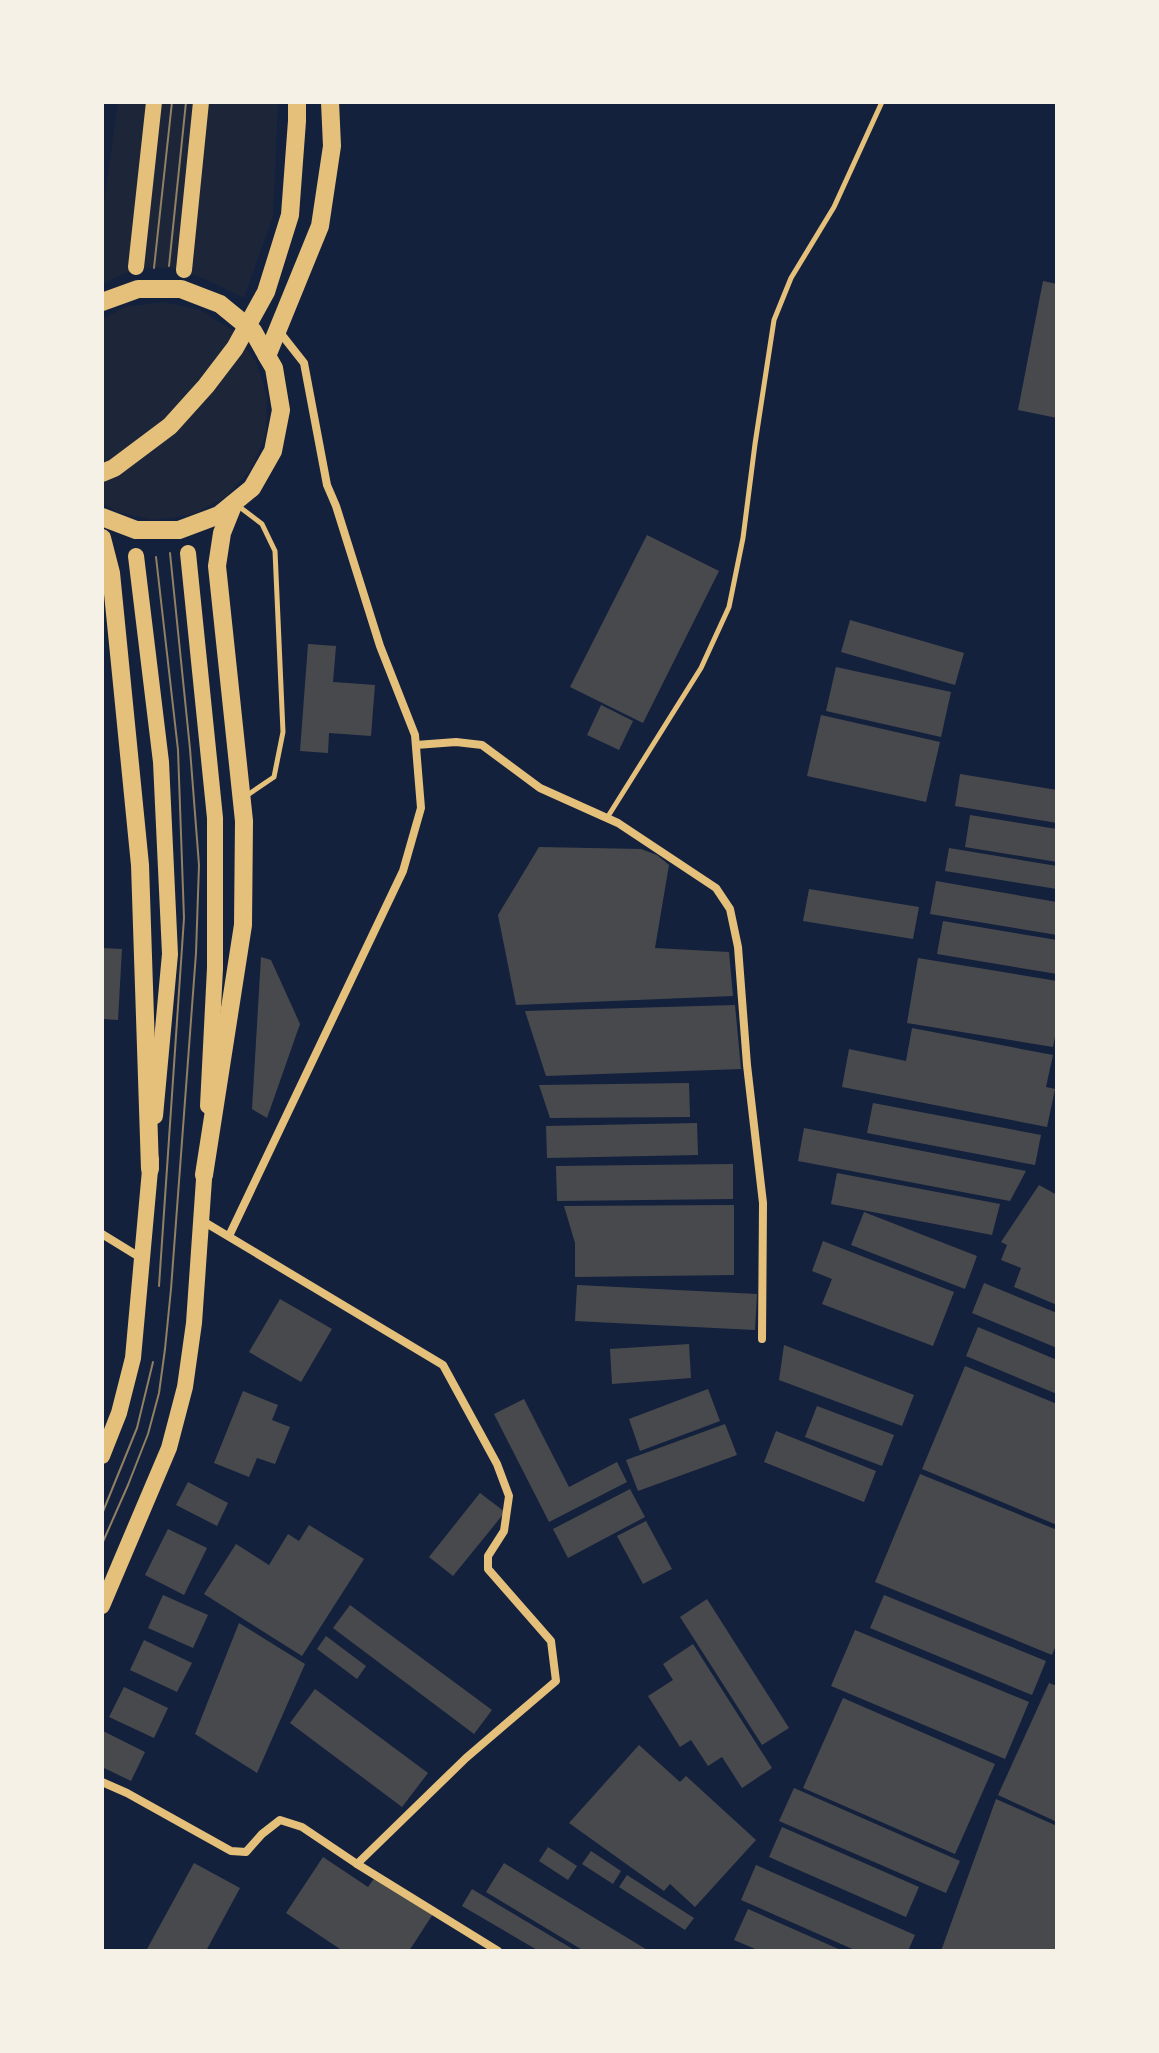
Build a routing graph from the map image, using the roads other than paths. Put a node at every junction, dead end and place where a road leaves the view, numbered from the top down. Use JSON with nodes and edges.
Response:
{"nodes":[{"id":1,"x":154,"y":102,"type":"edge"},
{"id":2,"x":201,"y":102,"type":"edge"},
{"id":3,"x":297,"y":102,"type":"edge"},
{"id":4,"x":330,"y":102,"type":"edge"},
{"id":5,"x":882,"y":102,"type":"edge"},
{"id":6,"x":136,"y":267,"type":"dead end"},
{"id":7,"x":184,"y":270,"type":"dead end"},
{"id":8,"x":102,"y":302,"type":"edge"},
{"id":9,"x":278,"y":330,"type":"junction"},
{"id":10,"x":267,"y":356,"type":"junction"},
{"id":11,"x":102,"y":473,"type":"edge"},
{"id":12,"x":234,"y":503,"type":"junction"},
{"id":13,"x":102,"y":517,"type":"edge"},
{"id":14,"x":103,"y":550,"type":"edge"},
{"id":15,"x":188,"y":553,"type":"dead end"},
{"id":16,"x":136,"y":556,"type":"dead end"},
{"id":17,"x":416,"y":745,"type":"junction"},
{"id":18,"x":242,"y":799,"type":"junction"},
{"id":19,"x":607,"y":818,"type":"junction"},
{"id":20,"x":150,"y":1169,"type":"junction"},
{"id":21,"x":204,"y":1175,"type":"junction"},
{"id":22,"x":201,"y":1220,"type":"junction"},
{"id":23,"x":102,"y":1234,"type":"edge"},
{"id":24,"x":229,"y":1236,"type":"junction"},
{"id":25,"x":141,"y":1259,"type":"junction"},
{"id":26,"x":762,"y":1339,"type":"dead end"},
{"id":27,"x":102,"y":1456,"type":"edge"},
{"id":28,"x":102,"y":1606,"type":"edge"},
{"id":29,"x":102,"y":1782,"type":"edge"},
{"id":30,"x":357,"y":1864,"type":"junction"},
{"id":31,"x":498,"y":1951,"type":"edge"}],
"edges":[{"from":1,"to":6,"type":"main road"},
{"from":2,"to":7,"type":"main road"},
{"from":3,"to":11,"type":"highway"},
{"from":4,"to":9,"type":"highway"},
{"from":5,"to":19,"type":"lane"},
{"from":8,"to":10,"type":"highway"},
{"from":9,"to":10,"type":"highway"},
{"from":9,"to":17,"type":"street"},
{"from":10,"to":12,"type":"highway"},
{"from":12,"to":13,"type":"highway"},
{"from":12,"to":18,"type":"highway"},
{"from":12,"to":18,"type":"lane"},
{"from":14,"to":20,"type":"highway"},
{"from":15,"to":21,"type":"main road"},
{"from":16,"to":20,"type":"main road"},
{"from":17,"to":19,"type":"street"},
{"from":17,"to":24,"type":"street"},
{"from":18,"to":21,"type":"highway"},
{"from":19,"to":26,"type":"street"},
{"from":20,"to":25,"type":"main road"},
{"from":21,"to":22,"type":"main road"},
{"from":22,"to":24,"type":"street"},
{"from":22,"to":28,"type":"main road"},
{"from":23,"to":25,"type":"street"},
{"from":24,"to":30,"type":"street"},
{"from":25,"to":27,"type":"main road"},
{"from":29,"to":30,"type":"street"},
{"from":30,"to":31,"type":"street"}]}
